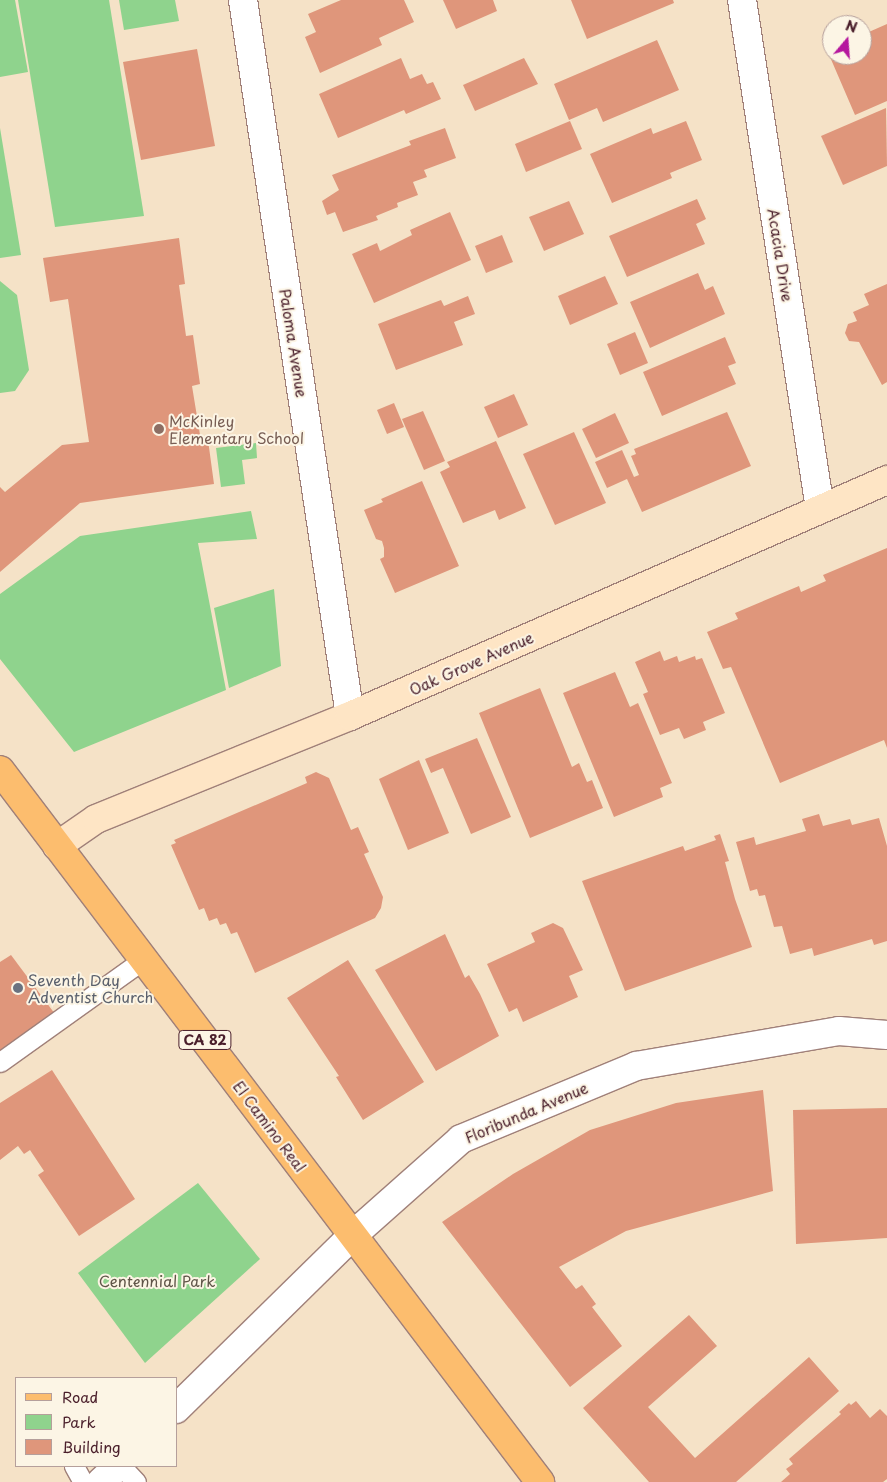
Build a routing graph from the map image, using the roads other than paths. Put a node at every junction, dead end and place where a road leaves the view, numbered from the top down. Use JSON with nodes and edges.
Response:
{"nodes":[{"id":1,"x":242,"y":0,"type":"edge"},
{"id":2,"x":742,"y":0,"type":"edge"},
{"id":3,"x":887,"y":480,"type":"edge"},
{"id":4,"x":820,"y":509,"type":"junction"},
{"id":5,"x":350,"y":716,"type":"junction"},
{"id":6,"x":0,"y":770,"type":"edge"},
{"id":7,"x":57,"y":846,"type":"junction"},
{"id":8,"x":144,"y":959,"type":"junction"},
{"id":9,"x":887,"y":1035,"type":"edge"},
{"id":10,"x":0,"y":1062,"type":"edge"},
{"id":11,"x":353,"y":1236,"type":"junction"},
{"id":12,"x":178,"y":1407,"type":"edge"},
{"id":13,"x":75,"y":1467,"type":"edge"},
{"id":14,"x":119,"y":1467,"type":"edge"},
{"id":15,"x":121,"y":1467,"type":"edge"},
{"id":16,"x":83,"y":1482,"type":"edge"},
{"id":17,"x":101,"y":1482,"type":"edge"},
{"id":18,"x":136,"y":1482,"type":"edge"},
{"id":19,"x":540,"y":1482,"type":"edge"}],
"edges":[{"from":1,"to":5,"type":"street","name":"Paloma Avenue"},
{"from":2,"to":4,"type":"street","name":"Acacia Drive"},
{"from":3,"to":4,"type":"street","name":"Oak Grove Avenue"},
{"from":4,"to":5,"type":"street","name":"Oak Grove Avenue"},
{"from":5,"to":7,"type":"street","name":"Oak Grove Avenue"},
{"from":6,"to":7,"type":"main road","name":"El Camino Real","number":"CA 82"},
{"from":7,"to":8,"type":"main road","name":"El Camino Real","number":"CA 82"},
{"from":8,"to":10,"type":"lane"},
{"from":8,"to":11,"type":"main road","name":"El Camino Real","number":"CA 82"},
{"from":9,"to":11,"type":"street","name":"Floribunda Avenue"},
{"from":11,"to":12,"type":"street","name":"Floribunda Avenue"},
{"from":11,"to":19,"type":"main road","name":"El Camino Real","number":"CA 82"},
{"from":13,"to":16,"type":"lane"},
{"from":14,"to":17,"type":"street"},
{"from":15,"to":18,"type":"lane"}]}
